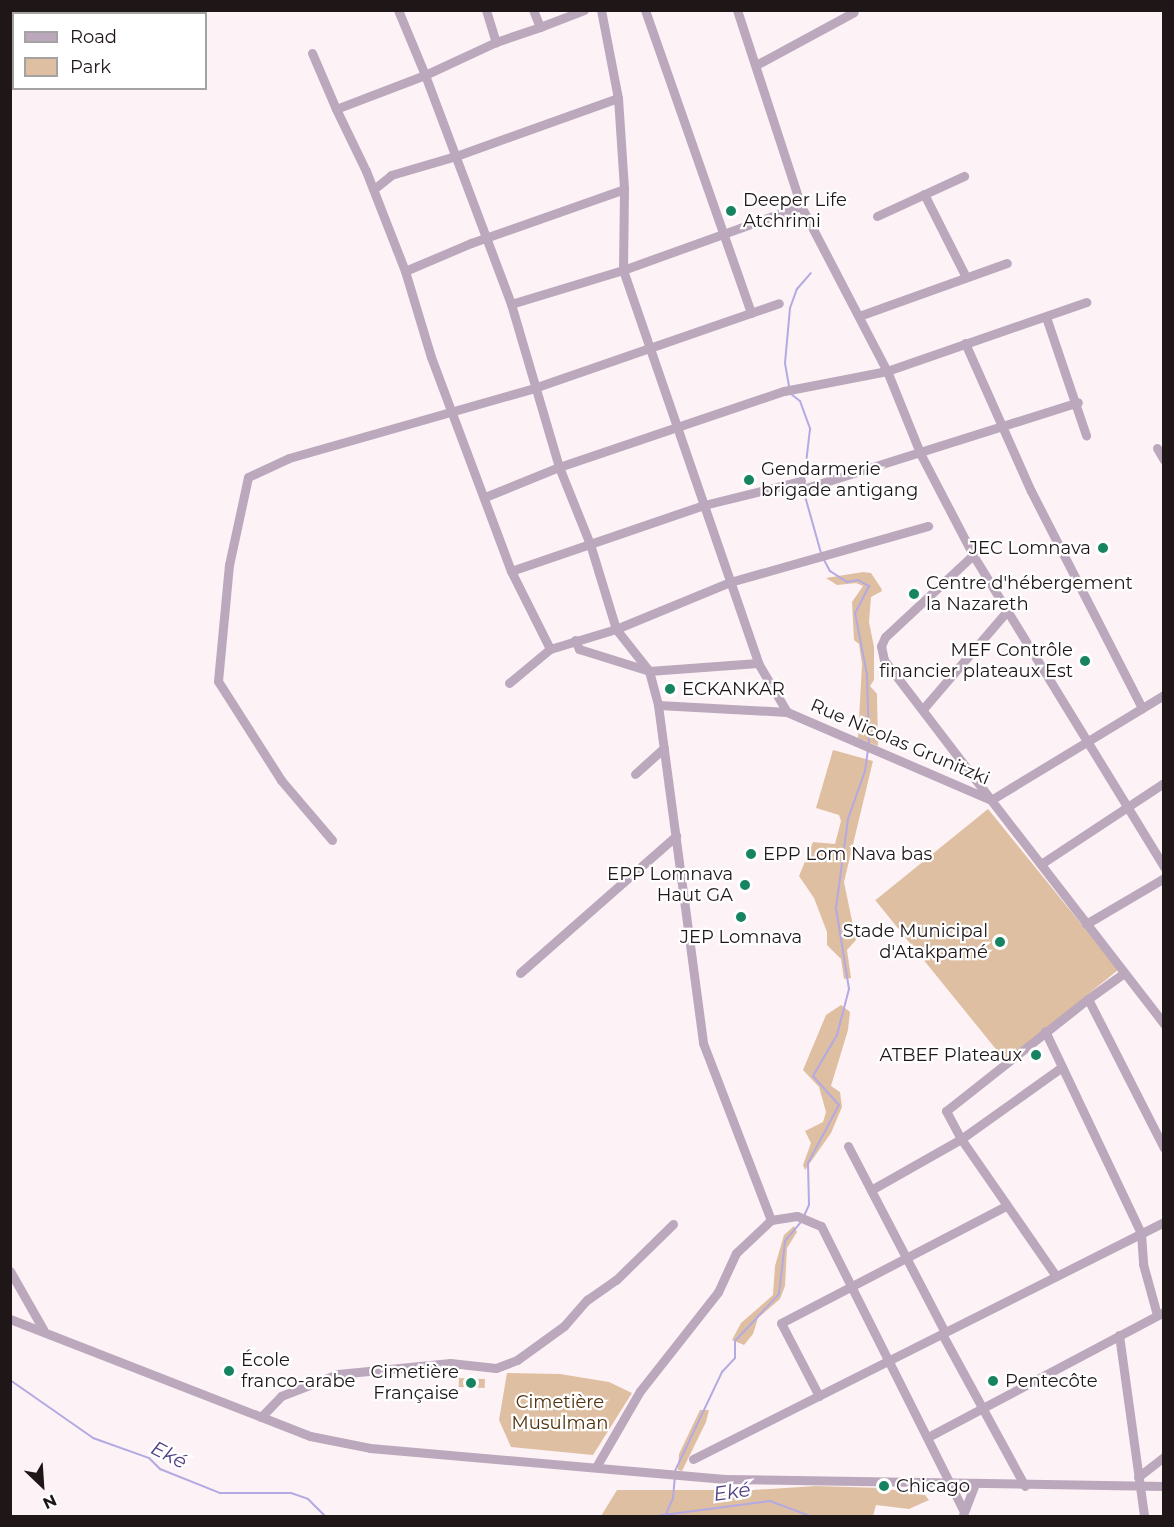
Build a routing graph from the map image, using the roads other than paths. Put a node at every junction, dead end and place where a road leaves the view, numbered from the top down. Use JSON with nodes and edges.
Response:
{"nodes":[{"id":1,"x":398,"y":10,"type":"edge"},
{"id":2,"x":486,"y":10,"type":"edge"},
{"id":3,"x":533,"y":10,"type":"edge"},
{"id":4,"x":584,"y":10,"type":"edge"},
{"id":5,"x":601,"y":10,"type":"edge"},
{"id":6,"x":645,"y":10,"type":"edge"},
{"id":7,"x":736,"y":10,"type":"edge"},
{"id":8,"x":854,"y":12,"type":"edge"},
{"id":9,"x":540,"y":27,"type":"junction"},
{"id":10,"x":496,"y":42,"type":"junction"},
{"id":11,"x":312,"y":53,"type":"dead end"},
{"id":12,"x":756,"y":65,"type":"junction"},
{"id":13,"x":425,"y":75,"type":"junction"},
{"id":14,"x":618,"y":98,"type":"junction"},
{"id":15,"x":336,"y":109,"type":"junction"},
{"id":16,"x":456,"y":156,"type":"junction"},
{"id":17,"x":964,"y":176,"type":"dead end"},
{"id":18,"x":374,"y":189,"type":"junction"},
{"id":19,"x":624,"y":189,"type":"junction"},
{"id":20,"x":924,"y":194,"type":"junction"},
{"id":21,"x":801,"y":206,"type":"junction"},
{"id":22,"x":877,"y":216,"type":"dead end"},
{"id":23,"x":722,"y":234,"type":"junction"},
{"id":24,"x":486,"y":238,"type":"junction"},
{"id":25,"x":1007,"y":263,"type":"dead end"},
{"id":26,"x":623,"y":270,"type":"junction"},
{"id":27,"x":405,"y":271,"type":"junction"},
{"id":28,"x":966,"y":278,"type":"junction"},
{"id":29,"x":1086,"y":302,"type":"dead end"},
{"id":30,"x":778,"y":303,"type":"dead end"},
{"id":31,"x":511,"y":304,"type":"junction"},
{"id":32,"x":751,"y":314,"type":"junction"},
{"id":33,"x":859,"y":316,"type":"junction"},
{"id":34,"x":1046,"y":316,"type":"junction"},
{"id":35,"x":965,"y":342,"type":"junction"},
{"id":36,"x":650,"y":347,"type":"junction"},
{"id":37,"x":887,"y":371,"type":"junction"},
{"id":38,"x":534,"y":388,"type":"junction"},
{"id":39,"x":1077,"y":402,"type":"junction"},
{"id":40,"x":451,"y":409,"type":"junction"},
{"id":41,"x":1001,"y":426,"type":"junction"},
{"id":42,"x":677,"y":427,"type":"junction"},
{"id":43,"x":1086,"y":435,"type":"dead end"},
{"id":44,"x":1158,"y":448,"type":"dead end"},
{"id":45,"x":921,"y":455,"type":"junction"},
{"id":46,"x":1164,"y":460,"type":"edge"},
{"id":47,"x":559,"y":467,"type":"junction"},
{"id":48,"x":485,"y":497,"type":"junction"},
{"id":49,"x":704,"y":505,"type":"junction"},
{"id":50,"x":928,"y":526,"type":"dead end"},
{"id":51,"x":590,"y":544,"type":"junction"},
{"id":52,"x":973,"y":555,"type":"junction"},
{"id":53,"x":512,"y":571,"type":"junction"},
{"id":54,"x":730,"y":582,"type":"junction"},
{"id":55,"x":1007,"y":611,"type":"junction"},
{"id":56,"x":616,"y":629,"type":"junction"},
{"id":57,"x":574,"y":640,"type":"junction"},
{"id":58,"x":550,"y":649,"type":"junction"},
{"id":59,"x":758,"y":663,"type":"junction"},
{"id":60,"x":649,"y":671,"type":"junction"},
{"id":61,"x":509,"y":684,"type":"dead end"},
{"id":62,"x":1164,"y":695,"type":"edge"},
{"id":63,"x":658,"y":705,"type":"junction"},
{"id":64,"x":1142,"y":708,"type":"junction"},
{"id":65,"x":923,"y":709,"type":"junction"},
{"id":66,"x":787,"y":712,"type":"junction"},
{"id":67,"x":1085,"y":741,"type":"junction"},
{"id":68,"x":664,"y":748,"type":"junction"},
{"id":69,"x":635,"y":774,"type":"dead end"},
{"id":70,"x":1164,"y":783,"type":"edge"},
{"id":71,"x":991,"y":800,"type":"junction"},
{"id":72,"x":1124,"y":809,"type":"junction"},
{"id":73,"x":676,"y":836,"type":"junction"},
{"id":74,"x":332,"y":840,"type":"dead end"},
{"id":75,"x":1041,"y":864,"type":"junction"},
{"id":76,"x":1164,"y":867,"type":"edge"},
{"id":77,"x":1164,"y":878,"type":"edge"},
{"id":78,"x":1086,"y":924,"type":"junction"},
{"id":79,"x":520,"y":973,"type":"dead end"},
{"id":80,"x":1124,"y":973,"type":"junction"},
{"id":81,"x":1089,"y":999,"type":"junction"},
{"id":82,"x":1159,"y":1010,"type":"edge"},
{"id":83,"x":1164,"y":1024,"type":"edge"},
{"id":84,"x":1045,"y":1031,"type":"junction"},
{"id":85,"x":1062,"y":1067,"type":"junction"},
{"id":86,"x":961,"y":1140,"type":"junction"},
{"id":87,"x":848,"y":1146,"type":"dead end"},
{"id":88,"x":1164,"y":1148,"type":"edge"},
{"id":89,"x":871,"y":1190,"type":"junction"},
{"id":90,"x":1006,"y":1206,"type":"junction"},
{"id":91,"x":771,"y":1220,"type":"junction"},
{"id":92,"x":1164,"y":1222,"type":"edge"},
{"id":93,"x":673,"y":1224,"type":"dead end"},
{"id":94,"x":1141,"y":1233,"type":"junction"},
{"id":95,"x":907,"y":1260,"type":"junction"},
{"id":96,"x":10,"y":1272,"type":"edge"},
{"id":97,"x":1056,"y":1276,"type":"junction"},
{"id":98,"x":854,"y":1288,"type":"junction"},
{"id":99,"x":1160,"y":1314,"type":"edge"},
{"id":100,"x":10,"y":1319,"type":"edge"},
{"id":101,"x":43,"y":1329,"type":"junction"},
{"id":102,"x":944,"y":1333,"type":"junction"},
{"id":103,"x":1119,"y":1335,"type":"junction"},
{"id":104,"x":889,"y":1361,"type":"junction"},
{"id":105,"x":819,"y":1396,"type":"junction"},
{"id":106,"x":984,"y":1407,"type":"junction"},
{"id":107,"x":261,"y":1417,"type":"junction"},
{"id":108,"x":928,"y":1437,"type":"junction"},
{"id":109,"x":1164,"y":1457,"type":"edge"},
{"id":110,"x":693,"y":1460,"type":"dead end"},
{"id":111,"x":596,"y":1467,"type":"junction"},
{"id":112,"x":1139,"y":1482,"type":"junction"},
{"id":113,"x":949,"y":1483,"type":"junction"},
{"id":114,"x":975,"y":1484,"type":"junction"},
{"id":115,"x":1025,"y":1485,"type":"junction"},
{"id":116,"x":1164,"y":1486,"type":"edge"},
{"id":117,"x":963,"y":1514,"type":"edge"},
{"id":118,"x":1144,"y":1516,"type":"edge"}],
"edges":[{"from":1,"to":13,"type":"street"},
{"from":2,"to":10,"type":"street"},
{"from":3,"to":9,"type":"street"},
{"from":4,"to":9,"type":"street"},
{"from":5,"to":14,"type":"street"},
{"from":6,"to":23,"type":"street"},
{"from":7,"to":12,"type":"street"},
{"from":8,"to":12,"type":"street"},
{"from":9,"to":10,"type":"street"},
{"from":10,"to":13,"type":"street"},
{"from":11,"to":15,"type":"street"},
{"from":12,"to":21,"type":"street"},
{"from":13,"to":15,"type":"street"},
{"from":13,"to":16,"type":"street"},
{"from":14,"to":16,"type":"street"},
{"from":14,"to":19,"type":"street"},
{"from":15,"to":18,"type":"street"},
{"from":16,"to":18,"type":"street"},
{"from":16,"to":24,"type":"street"},
{"from":17,"to":20,"type":"street"},
{"from":18,"to":27,"type":"street"},
{"from":19,"to":24,"type":"street"},
{"from":19,"to":26,"type":"street"},
{"from":20,"to":22,"type":"street"},
{"from":20,"to":28,"type":"street"},
{"from":21,"to":23,"type":"street"},
{"from":21,"to":33,"type":"street"},
{"from":23,"to":26,"type":"street"},
{"from":23,"to":32,"type":"street"},
{"from":24,"to":27,"type":"street"},
{"from":24,"to":31,"type":"street"},
{"from":25,"to":28,"type":"street"},
{"from":26,"to":31,"type":"street"},
{"from":26,"to":36,"type":"street"},
{"from":27,"to":40,"type":"street"},
{"from":28,"to":33,"type":"street"},
{"from":29,"to":34,"type":"street"},
{"from":30,"to":32,"type":"street"},
{"from":31,"to":38,"type":"street"},
{"from":32,"to":36,"type":"street"},
{"from":33,"to":37,"type":"street"},
{"from":34,"to":35,"type":"street"},
{"from":34,"to":39,"type":"street"},
{"from":35,"to":37,"type":"street"},
{"from":35,"to":41,"type":"street"},
{"from":36,"to":38,"type":"street"},
{"from":36,"to":42,"type":"street"},
{"from":37,"to":42,"type":"street"},
{"from":37,"to":45,"type":"street"},
{"from":38,"to":40,"type":"street"},
{"from":38,"to":47,"type":"street"},
{"from":39,"to":41,"type":"street"},
{"from":39,"to":43,"type":"street"},
{"from":40,"to":48,"type":"street"},
{"from":40,"to":74,"type":"street"},
{"from":41,"to":45,"type":"street"},
{"from":41,"to":64,"type":"street"},
{"from":42,"to":47,"type":"street"},
{"from":42,"to":49,"type":"street"},
{"from":44,"to":46,"type":"street"},
{"from":45,"to":49,"type":"street"},
{"from":45,"to":52,"type":"street"},
{"from":47,"to":48,"type":"street"},
{"from":47,"to":51,"type":"street"},
{"from":48,"to":53,"type":"street"},
{"from":49,"to":51,"type":"street"},
{"from":49,"to":54,"type":"street"},
{"from":50,"to":54,"type":"street"},
{"from":51,"to":53,"type":"street"},
{"from":51,"to":56,"type":"street"},
{"from":52,"to":55,"type":"street"},
{"from":52,"to":65,"type":"street"},
{"from":53,"to":58,"type":"street"},
{"from":54,"to":56,"type":"street"},
{"from":54,"to":59,"type":"street"},
{"from":55,"to":65,"type":"street"},
{"from":55,"to":67,"type":"street"},
{"from":56,"to":57,"type":"street"},
{"from":56,"to":60,"type":"street"},
{"from":57,"to":58,"type":"street"},
{"from":57,"to":60,"type":"street"},
{"from":58,"to":61,"type":"street"},
{"from":59,"to":60,"type":"street"},
{"from":59,"to":66,"type":"street"},
{"from":60,"to":63,"type":"street"},
{"from":62,"to":64,"type":"street"},
{"from":63,"to":66,"type":"street","name":"Rue Nicolas Grunitzki"},
{"from":63,"to":68,"type":"street"},
{"from":64,"to":67,"type":"street"},
{"from":65,"to":71,"type":"street"},
{"from":66,"to":71,"type":"street","name":"Rue Nicolas Grunitzki"},
{"from":67,"to":71,"type":"street"},
{"from":67,"to":72,"type":"street"},
{"from":68,"to":69,"type":"street"},
{"from":68,"to":73,"type":"street"},
{"from":70,"to":72,"type":"street"},
{"from":71,"to":75,"type":"street","name":"Rue Nicolas Grunitzki"},
{"from":72,"to":75,"type":"street"},
{"from":72,"to":76,"type":"street"},
{"from":73,"to":79,"type":"street"},
{"from":73,"to":91,"type":"street"},
{"from":75,"to":78,"type":"street","name":"Rue Nicolas Grunitzki"},
{"from":77,"to":78,"type":"street"},
{"from":78,"to":80,"type":"street","name":"Rue Nicolas Grunitzki"},
{"from":80,"to":81,"type":"street"},
{"from":80,"to":82,"type":"street","name":"Rue Nicolas Grunitzki"},
{"from":81,"to":84,"type":"street"},
{"from":81,"to":88,"type":"street"},
{"from":82,"to":83,"type":"street","name":"Rue Nicolas Grunitzki"},
{"from":84,"to":85,"type":"street"},
{"from":84,"to":86,"type":"street"},
{"from":85,"to":86,"type":"street"},
{"from":85,"to":94,"type":"street"},
{"from":86,"to":89,"type":"street"},
{"from":86,"to":90,"type":"street"},
{"from":87,"to":89,"type":"street"},
{"from":89,"to":95,"type":"street"},
{"from":90,"to":95,"type":"street"},
{"from":90,"to":97,"type":"street"},
{"from":91,"to":98,"type":"street"},
{"from":91,"to":111,"type":"street"},
{"from":92,"to":94,"type":"street"},
{"from":93,"to":107,"type":"street"},
{"from":94,"to":97,"type":"street"},
{"from":94,"to":99,"type":"street"},
{"from":95,"to":98,"type":"street"},
{"from":95,"to":102,"type":"street"},
{"from":96,"to":101,"type":"street"},
{"from":97,"to":102,"type":"street"},
{"from":98,"to":104,"type":"street"},
{"from":98,"to":105,"type":"street"},
{"from":99,"to":103,"type":"street"},
{"from":100,"to":101,"type":"street"},
{"from":101,"to":107,"type":"street"},
{"from":102,"to":104,"type":"street"},
{"from":102,"to":106,"type":"street"},
{"from":103,"to":106,"type":"street"},
{"from":103,"to":112,"type":"street"},
{"from":104,"to":105,"type":"street"},
{"from":104,"to":108,"type":"street"},
{"from":105,"to":110,"type":"street"},
{"from":106,"to":108,"type":"street"},
{"from":106,"to":115,"type":"street"},
{"from":107,"to":111,"type":"street"},
{"from":108,"to":113,"type":"street"},
{"from":109,"to":112,"type":"street"},
{"from":111,"to":113,"type":"street"},
{"from":112,"to":115,"type":"street"},
{"from":112,"to":116,"type":"street"},
{"from":112,"to":118,"type":"street"},
{"from":113,"to":114,"type":"street"},
{"from":113,"to":117,"type":"street"},
{"from":114,"to":115,"type":"street"},
{"from":114,"to":117,"type":"street"}]}
